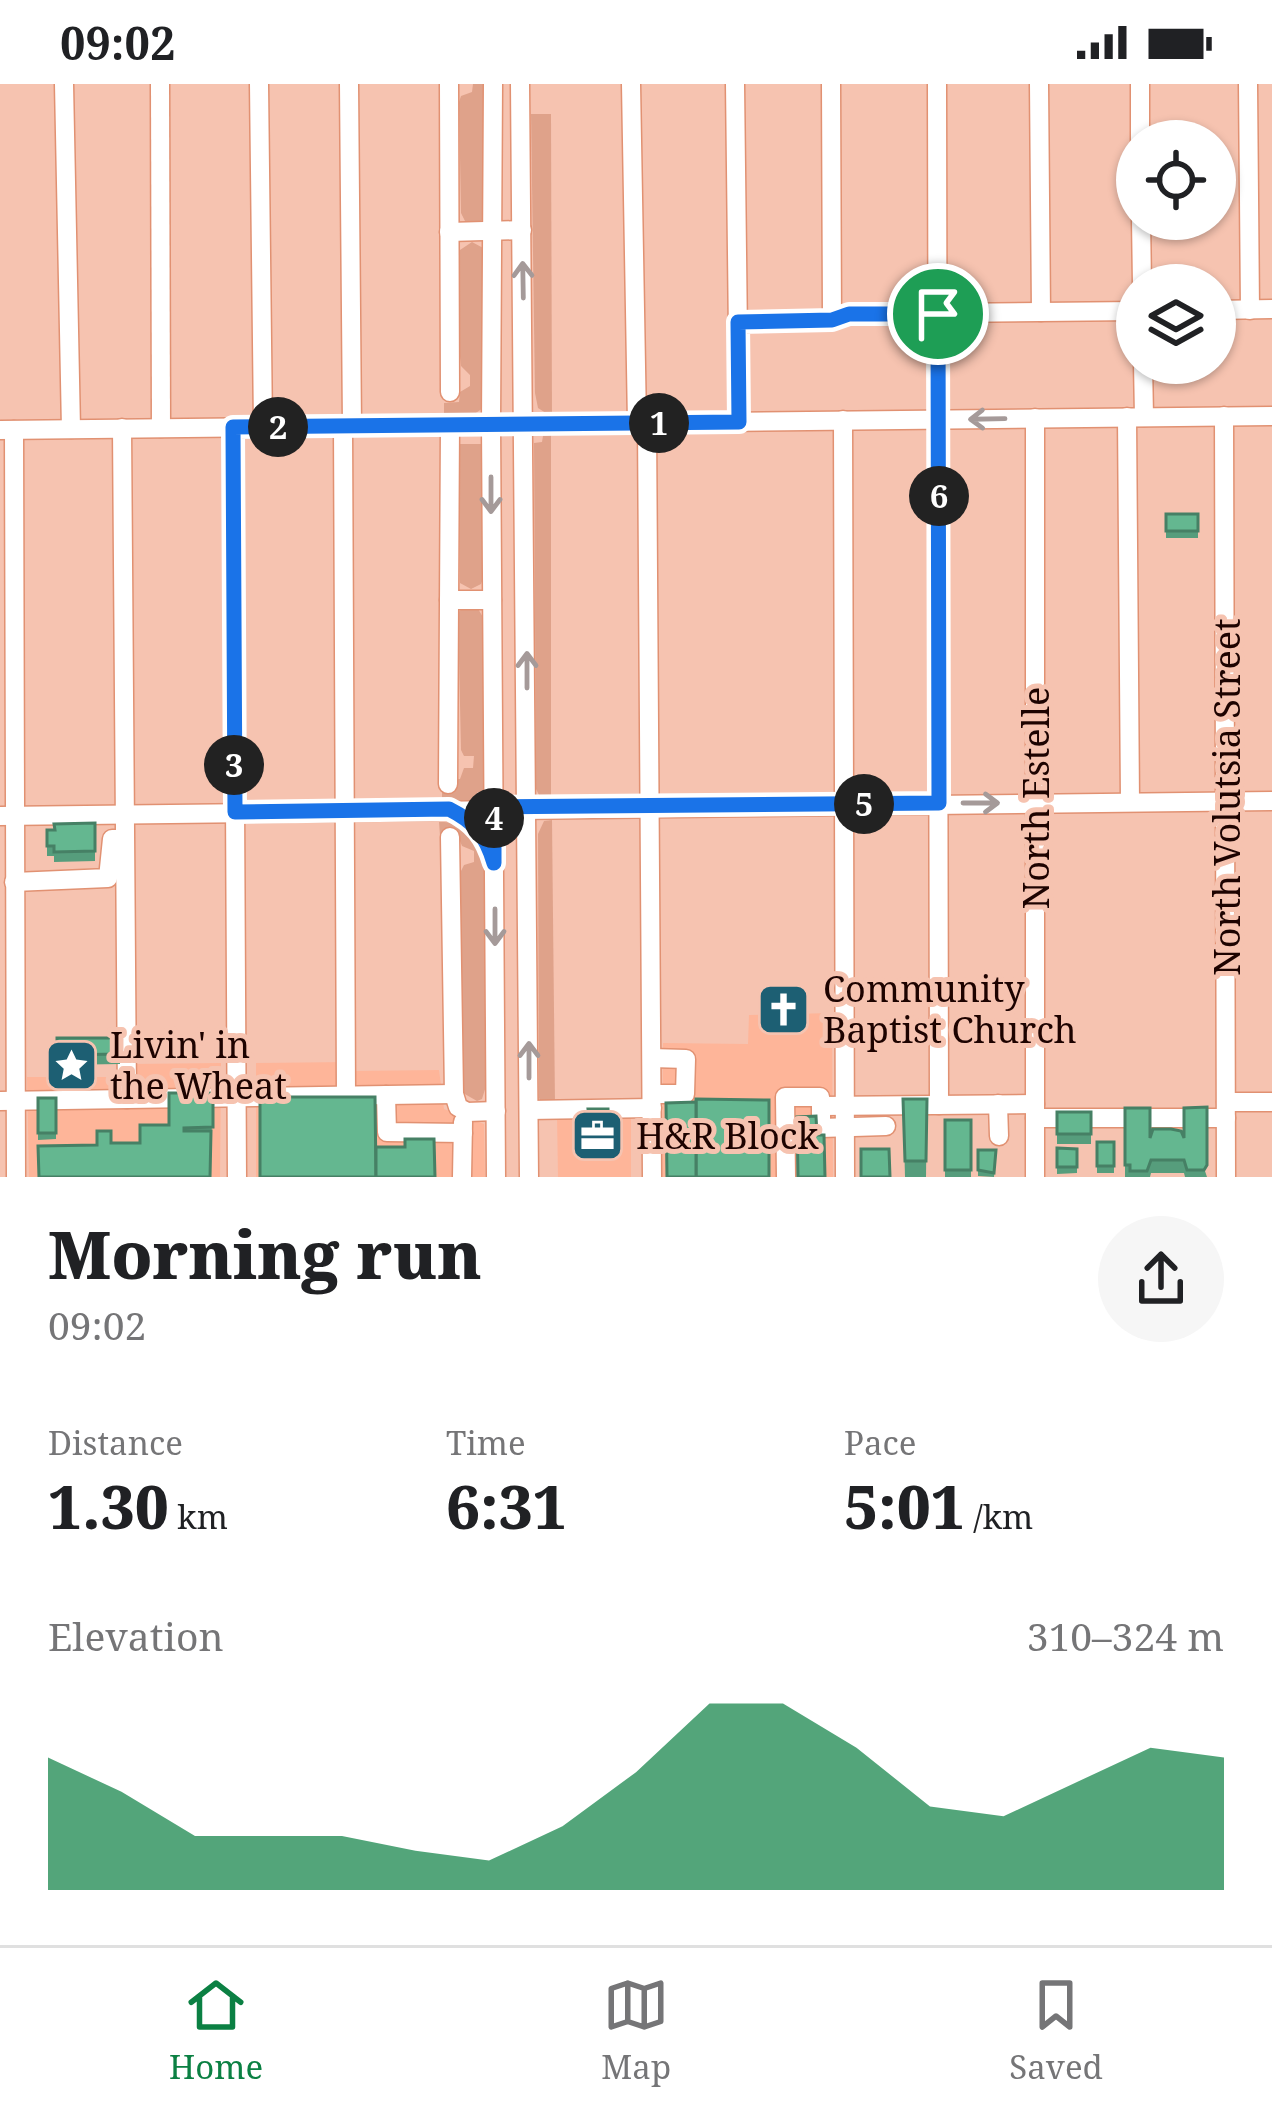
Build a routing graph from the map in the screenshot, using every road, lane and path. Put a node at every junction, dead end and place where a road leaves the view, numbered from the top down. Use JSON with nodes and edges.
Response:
{"nodes":[{"id":1,"x":64,"y":84,"type":"edge"},
{"id":2,"x":160,"y":84,"type":"edge"},
{"id":3,"x":259,"y":84,"type":"edge"},
{"id":4,"x":349,"y":84,"type":"edge"},
{"id":5,"x":449,"y":84,"type":"edge"},
{"id":6,"x":493,"y":84,"type":"edge"},
{"id":7,"x":520,"y":84,"type":"edge"},
{"id":8,"x":632,"y":84,"type":"edge"},
{"id":9,"x":735,"y":84,"type":"edge"},
{"id":10,"x":831,"y":84,"type":"edge"},
{"id":11,"x":937,"y":84,"type":"edge"},
{"id":12,"x":1039,"y":84,"type":"edge"},
{"id":13,"x":1140,"y":84,"type":"edge"},
{"id":14,"x":1248,"y":84,"type":"edge"},
{"id":15,"x":1140,"y":120,"type":"edge"},
{"id":16,"x":522,"y":230,"type":"junction"},
{"id":17,"x":494,"y":231,"type":"junction"},
{"id":18,"x":449,"y":232,"type":"junction"},
{"id":19,"x":1272,"y":309,"type":"edge"},
{"id":20,"x":1236,"y":310,"type":"edge"},
{"id":21,"x":1250,"y":310,"type":"junction"},
{"id":22,"x":1116,"y":311,"type":"edge"},
{"id":23,"x":1041,"y":312,"type":"junction"},
{"id":24,"x":938,"y":314,"type":"junction"},
{"id":25,"x":832,"y":320,"type":"junction"},
{"id":26,"x":738,"y":322,"type":"junction"},
{"id":27,"x":1140,"y":384,"type":"edge"},
{"id":28,"x":450,"y":392,"type":"dead end"},
{"id":29,"x":1224,"y":416,"type":"junction"},
{"id":30,"x":1272,"y":416,"type":"edge"},
{"id":31,"x":1136,"y":417,"type":"junction"},
{"id":32,"x":1035,"y":418,"type":"junction"},
{"id":33,"x":939,"y":419,"type":"junction"},
{"id":34,"x":843,"y":420,"type":"junction"},
{"id":35,"x":739,"y":422,"type":"junction"},
{"id":36,"x":642,"y":423,"type":"junction"},
{"id":37,"x":491,"y":424,"type":"junction"},
{"id":38,"x":525,"y":424,"type":"junction"},
{"id":39,"x":450,"y":425,"type":"junction"},
{"id":40,"x":348,"y":426,"type":"junction"},
{"id":41,"x":233,"y":427,"type":"junction"},
{"id":42,"x":262,"y":427,"type":"junction"},
{"id":43,"x":122,"y":428,"type":"junction"},
{"id":44,"x":161,"y":428,"type":"junction"},
{"id":45,"x":70,"y":429,"type":"junction"},
{"id":46,"x":7,"y":430,"type":"edge"},
{"id":47,"x":449,"y":600,"type":"junction"},
{"id":48,"x":492,"y":600,"type":"junction"},
{"id":49,"x":448,"y":784,"type":"dead end"},
{"id":50,"x":1272,"y":801,"type":"edge"},
{"id":51,"x":1130,"y":802,"type":"junction"},
{"id":52,"x":1226,"y":802,"type":"junction"},
{"id":53,"x":939,"y":803,"type":"junction"},
{"id":54,"x":1035,"y":803,"type":"junction"},
{"id":55,"x":844,"y":804,"type":"junction"},
{"id":56,"x":650,"y":806,"type":"junction"},
{"id":57,"x":494,"y":807,"type":"junction"},
{"id":58,"x":528,"y":807,"type":"junction"},
{"id":59,"x":449,"y":809,"type":"junction"},
{"id":60,"x":345,"y":810,"type":"junction"},
{"id":61,"x":235,"y":812,"type":"junction"},
{"id":62,"x":124,"y":814,"type":"junction"},
{"id":63,"x":7,"y":815,"type":"edge"},
{"id":64,"x":450,"y":837,"type":"dead end"},
{"id":65,"x":124,"y":839,"type":"junction"},
{"id":66,"x":494,"y":863,"type":"junction"},
{"id":67,"x":14,"y":882,"type":"junction"},
{"id":68,"x":652,"y":1058,"type":"junction"},
{"id":69,"x":346,"y":1095,"type":"junction"},
{"id":70,"x":386,"y":1095,"type":"junction"},
{"id":71,"x":236,"y":1096,"type":"junction"},
{"id":72,"x":128,"y":1099,"type":"junction"},
{"id":73,"x":8,"y":1101,"type":"edge"},
{"id":74,"x":652,"y":1101,"type":"junction"},
{"id":75,"x":1272,"y":1102,"type":"edge"},
{"id":76,"x":459,"y":1104,"type":"junction"},
{"id":77,"x":998,"y":1104,"type":"junction"},
{"id":78,"x":939,"y":1105,"type":"junction"},
{"id":79,"x":821,"y":1106,"type":"junction"},
{"id":80,"x":845,"y":1106,"type":"junction"},
{"id":81,"x":529,"y":1110,"type":"junction"},
{"id":82,"x":1226,"y":1110,"type":"junction"},
{"id":83,"x":496,"y":1111,"type":"junction"},
{"id":84,"x":1035,"y":1111,"type":"junction"},
{"id":85,"x":886,"y":1126,"type":"dead end"},
{"id":86,"x":845,"y":1127,"type":"junction"},
{"id":87,"x":463,"y":1133,"type":"junction"},
{"id":88,"x":999,"y":1136,"type":"dead end"},
{"id":89,"x":16,"y":1177,"type":"edge"},
{"id":90,"x":237,"y":1177,"type":"edge"},
{"id":91,"x":462,"y":1177,"type":"edge"},
{"id":92,"x":496,"y":1177,"type":"edge"},
{"id":93,"x":529,"y":1177,"type":"edge"},
{"id":94,"x":652,"y":1177,"type":"edge"},
{"id":95,"x":786,"y":1177,"type":"edge"},
{"id":96,"x":845,"y":1177,"type":"edge"},
{"id":97,"x":1035,"y":1177,"type":"edge"},
{"id":98,"x":1226,"y":1177,"type":"edge"}],
"edges":[{"from":1,"to":45,"type":"street"},
{"from":2,"to":44,"type":"street"},
{"from":3,"to":42,"type":"street"},
{"from":4,"to":40,"type":"street"},
{"from":5,"to":18,"type":"street"},
{"from":6,"to":17,"type":"street"},
{"from":7,"to":16,"type":"street"},
{"from":8,"to":36,"type":"street"},
{"from":9,"to":26,"type":"street"},
{"from":10,"to":25,"type":"street"},
{"from":11,"to":24,"type":"street"},
{"from":12,"to":23,"type":"street"},
{"from":13,"to":15,"type":"street"},
{"from":14,"to":21,"type":"street"},
{"from":16,"to":17,"type":"street"},
{"from":38,"to":16,"type":"street","one_way":true},
{"from":17,"to":18,"type":"street"},
{"from":17,"to":37,"type":"street"},
{"from":18,"to":28,"type":"street"},
{"from":19,"to":21,"type":"street"},
{"from":20,"to":21,"type":"street"},
{"from":22,"to":23,"type":"street"},
{"from":23,"to":24,"type":"street"},
{"from":24,"to":25,"type":"street"},
{"from":24,"to":33,"type":"street"},
{"from":25,"to":26,"type":"street"},
{"from":26,"to":35,"type":"street"},
{"from":27,"to":31,"type":"street"},
{"from":29,"to":30,"type":"street"},
{"from":29,"to":31,"type":"street"},
{"from":29,"to":52,"type":"street","name":"North Volutsia Street"},
{"from":31,"to":32,"type":"street"},
{"from":31,"to":51,"type":"street"},
{"from":32,"to":33,"type":"street","one_way":true},
{"from":32,"to":54,"type":"street","name":"North Estelle"},
{"from":33,"to":34,"type":"street"},
{"from":33,"to":53,"type":"street"},
{"from":34,"to":35,"type":"street"},
{"from":34,"to":55,"type":"street"},
{"from":35,"to":36,"type":"street"},
{"from":36,"to":38,"type":"street"},
{"from":36,"to":56,"type":"street"},
{"from":37,"to":38,"type":"street"},
{"from":37,"to":39,"type":"street"},
{"from":37,"to":48,"type":"street","one_way":true},
{"from":58,"to":38,"type":"street","one_way":true},
{"from":39,"to":40,"type":"street"},
{"from":39,"to":47,"type":"street"},
{"from":40,"to":42,"type":"street"},
{"from":40,"to":60,"type":"street"},
{"from":41,"to":42,"type":"street"},
{"from":41,"to":44,"type":"street"},
{"from":41,"to":61,"type":"street"},
{"from":43,"to":44,"type":"street"},
{"from":43,"to":45,"type":"street"},
{"from":43,"to":62,"type":"street"},
{"from":45,"to":46,"type":"street"},
{"from":46,"to":63,"type":"street"},
{"from":47,"to":48,"type":"street"},
{"from":47,"to":49,"type":"street"},
{"from":48,"to":57,"type":"street"},
{"from":50,"to":52,"type":"street"},
{"from":51,"to":52,"type":"street"},
{"from":51,"to":54,"type":"street"},
{"from":52,"to":82,"type":"street","name":"North Volutsia Street"},
{"from":53,"to":54,"type":"street","one_way":true},
{"from":53,"to":55,"type":"street"},
{"from":53,"to":78,"type":"street"},
{"from":54,"to":84,"type":"street","name":"North Estelle"},
{"from":55,"to":56,"type":"street"},
{"from":55,"to":80,"type":"street"},
{"from":56,"to":58,"type":"street"},
{"from":56,"to":68,"type":"street"},
{"from":57,"to":58,"type":"street"},
{"from":57,"to":59,"type":"street"},
{"from":57,"to":66,"type":"street"},
{"from":81,"to":58,"type":"street","one_way":true},
{"from":59,"to":60,"type":"street"},
{"from":59,"to":66,"type":"street"},
{"from":60,"to":61,"type":"street"},
{"from":60,"to":69,"type":"street"},
{"from":61,"to":62,"type":"street"},
{"from":61,"to":71,"type":"street"},
{"from":62,"to":63,"type":"street"},
{"from":62,"to":65,"type":"street"},
{"from":63,"to":67,"type":"street"},
{"from":64,"to":76,"type":"street"},
{"from":65,"to":67,"type":"street"},
{"from":65,"to":72,"type":"street"},
{"from":66,"to":83,"type":"street","one_way":true},
{"from":67,"to":73,"type":"street"},
{"from":68,"to":74,"type":"street"},
{"from":68,"to":74,"type":"street"},
{"from":69,"to":70,"type":"street"},
{"from":69,"to":71,"type":"street"},
{"from":70,"to":76,"type":"street"},
{"from":70,"to":87,"type":"street"},
{"from":71,"to":72,"type":"street"},
{"from":71,"to":90,"type":"street"},
{"from":72,"to":73,"type":"street"},
{"from":73,"to":89,"type":"street"},
{"from":74,"to":81,"type":"street"},
{"from":74,"to":94,"type":"street"},
{"from":75,"to":82,"type":"street"},
{"from":76,"to":83,"type":"street"},
{"from":76,"to":87,"type":"street"},
{"from":77,"to":78,"type":"street"},
{"from":77,"to":84,"type":"street"},
{"from":77,"to":88,"type":"street"},
{"from":78,"to":80,"type":"street"},
{"from":79,"to":80,"type":"street"},
{"from":79,"to":86,"type":"street"},
{"from":79,"to":95,"type":"street"},
{"from":80,"to":86,"type":"street"},
{"from":81,"to":93,"type":"street"},
{"from":82,"to":84,"type":"street"},
{"from":82,"to":98,"type":"street","name":"North Volutsia Street"},
{"from":83,"to":92,"type":"street"},
{"from":84,"to":97,"type":"street","name":"North Estelle"},
{"from":85,"to":86,"type":"street"},
{"from":86,"to":96,"type":"street"},
{"from":87,"to":91,"type":"street"}]}
